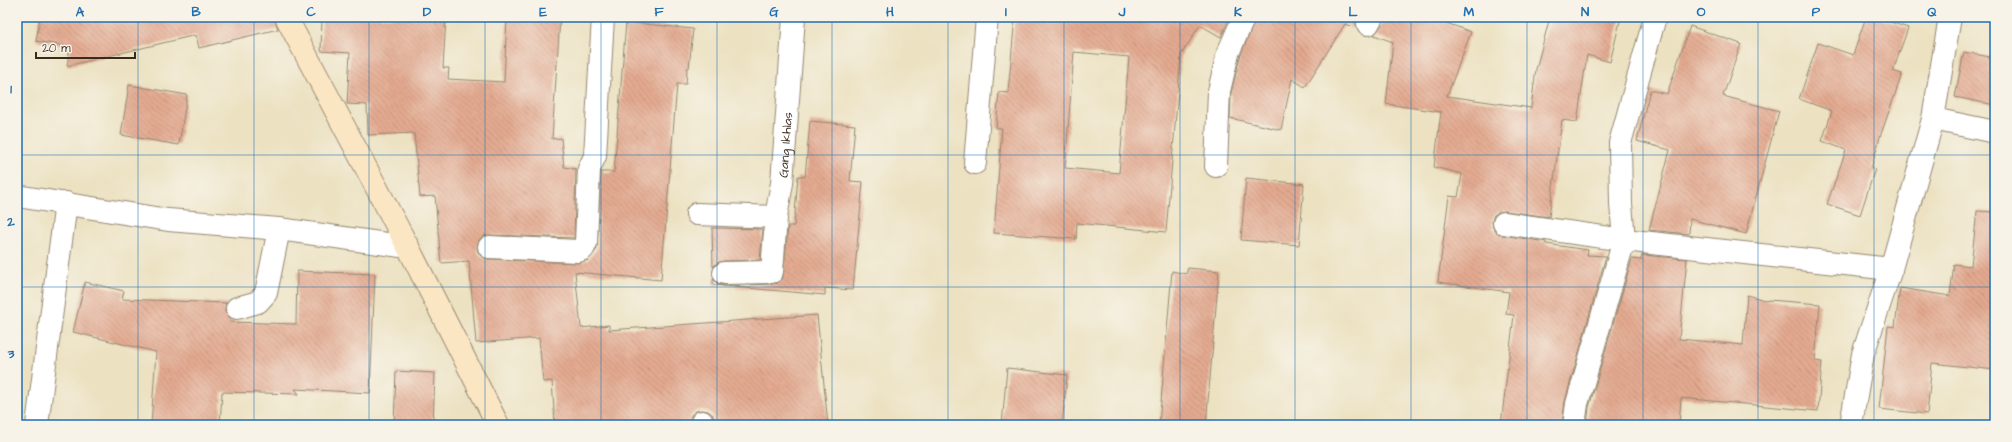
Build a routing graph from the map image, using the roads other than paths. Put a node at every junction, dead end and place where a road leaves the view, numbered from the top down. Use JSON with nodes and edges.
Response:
{"nodes":[{"id":1,"x":286,"y":17,"type":"edge"},
{"id":2,"x":603,"y":17,"type":"edge"},
{"id":3,"x":794,"y":17,"type":"edge"},
{"id":4,"x":987,"y":17,"type":"edge"},
{"id":5,"x":1244,"y":17,"type":"edge"},
{"id":6,"x":1655,"y":17,"type":"edge"},
{"id":7,"x":1950,"y":17,"type":"edge"},
{"id":8,"x":1933,"y":119,"type":"junction"},
{"id":9,"x":1995,"y":132,"type":"edge"},
{"id":10,"x":975,"y":163,"type":"dead end"},
{"id":11,"x":1216,"y":166,"type":"dead end"},
{"id":12,"x":17,"y":196,"type":"edge"},
{"id":13,"x":66,"y":203,"type":"junction"},
{"id":14,"x":697,"y":214,"type":"dead end"},
{"id":15,"x":776,"y":218,"type":"junction"},
{"id":16,"x":1504,"y":223,"type":"dead end"},
{"id":17,"x":279,"y":229,"type":"junction"},
{"id":18,"x":1624,"y":240,"type":"junction"},
{"id":19,"x":408,"y":247,"type":"junction"},
{"id":20,"x":489,"y":247,"type":"dead end"},
{"id":21,"x":1891,"y":269,"type":"junction"},
{"id":22,"x":724,"y":272,"type":"dead end"},
{"id":23,"x":237,"y":308,"type":"dead end"},
{"id":24,"x":36,"y":425,"type":"edge"},
{"id":25,"x":498,"y":425,"type":"edge"},
{"id":26,"x":1574,"y":425,"type":"edge"},
{"id":27,"x":1851,"y":425,"type":"edge"}],
"edges":[{"from":1,"to":19,"type":"street"},
{"from":2,"to":20,"type":"street"},
{"from":3,"to":15,"type":"street","name":"Gang Ikhlas"},
{"from":4,"to":10,"type":"street"},
{"from":5,"to":11,"type":"street"},
{"from":6,"to":18,"type":"street"},
{"from":7,"to":8,"type":"street"},
{"from":8,"to":9,"type":"street"},
{"from":8,"to":21,"type":"street"},
{"from":12,"to":13,"type":"street"},
{"from":13,"to":17,"type":"street"},
{"from":13,"to":24,"type":"street"},
{"from":14,"to":15,"type":"street"},
{"from":15,"to":22,"type":"street","name":"Gang Ikhlas"},
{"from":16,"to":18,"type":"street"},
{"from":17,"to":19,"type":"street"},
{"from":17,"to":23,"type":"street"},
{"from":18,"to":21,"type":"street"},
{"from":18,"to":26,"type":"street"},
{"from":19,"to":25,"type":"street"},
{"from":21,"to":27,"type":"street"}]}
